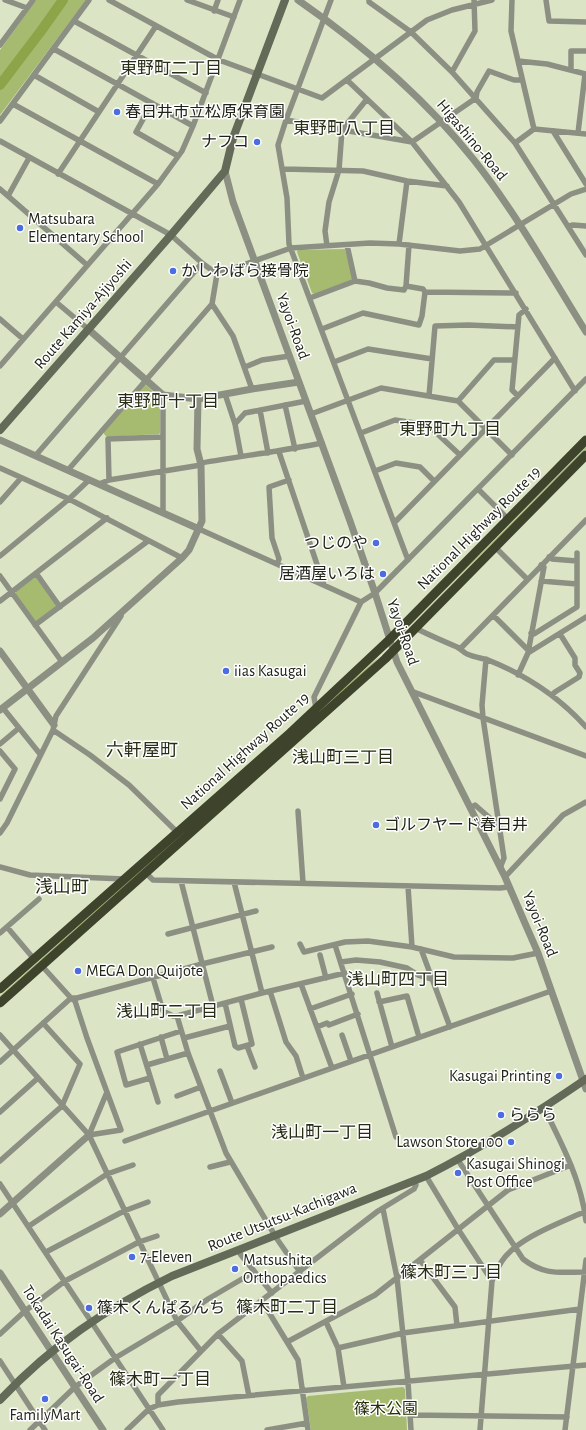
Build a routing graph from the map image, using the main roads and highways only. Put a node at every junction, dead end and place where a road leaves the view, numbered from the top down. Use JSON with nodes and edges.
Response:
{"nodes":[{"id":1,"x":285,"y":0,"type":"edge"},
{"id":2,"x":0,"y":430,"type":"edge"},
{"id":3,"x":586,"y":440,"type":"edge"},
{"id":4,"x":586,"y":455,"type":"edge"},
{"id":5,"x":0,"y":989,"type":"edge"},
{"id":6,"x":0,"y":1003,"type":"edge"},
{"id":7,"x":585,"y":1083,"type":"edge"},
{"id":8,"x":0,"y":1400,"type":"edge"}],
"edges":[{"from":1,"to":2,"type":"main road","name":"Route Kamiya-Ajiyoshi"},
{"from":3,"to":5,"type":"highway","name":"National Highway Route 19"},
{"from":4,"to":6,"type":"highway","name":"National Highway Route 19"},
{"from":7,"to":8,"type":"main road","name":"Route Utsutsu-Kachigawa"}]}
